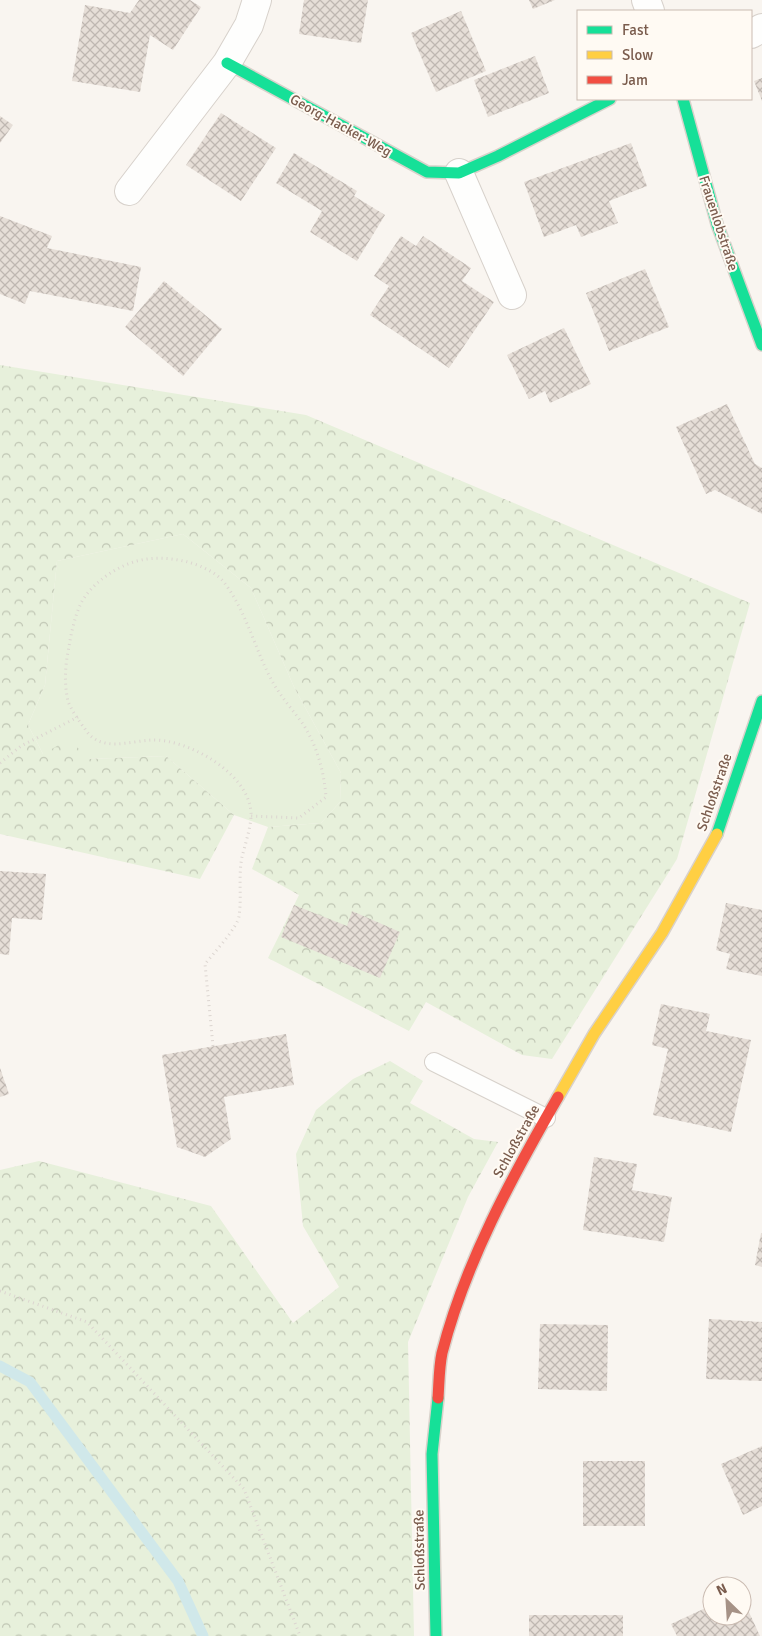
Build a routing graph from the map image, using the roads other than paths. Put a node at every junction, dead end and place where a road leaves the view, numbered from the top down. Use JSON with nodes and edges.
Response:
{"nodes":[{"id":1,"x":256,"y":0,"type":"edge"},
{"id":2,"x":227,"y":62,"type":"junction"},
{"id":3,"x":608,"y":100,"type":"edge"},
{"id":4,"x":682,"y":100,"type":"edge"},
{"id":5,"x":459,"y":173,"type":"junction"},
{"id":6,"x":129,"y":191,"type":"dead end"},
{"id":7,"x":512,"y":295,"type":"dead end"},
{"id":8,"x":762,"y":345,"type":"edge"},
{"id":9,"x":762,"y":701,"type":"edge"},
{"id":10,"x":434,"y":1062,"type":"dead end"},
{"id":11,"x":546,"y":1118,"type":"junction"},
{"id":12,"x":436,"y":1636,"type":"edge"}],
"edges":[{"from":1,"to":2,"type":"street"},
{"from":2,"to":5,"type":"street","name":"Georg-Hacker-Weg"},
{"from":2,"to":6,"type":"street"},
{"from":3,"to":5,"type":"street","name":"Georg-Hacker-Weg"},
{"from":4,"to":8,"type":"street","name":"Frauenlobstraße"},
{"from":5,"to":7,"type":"street"},
{"from":9,"to":11,"type":"street","name":"Schloßstraße"},
{"from":10,"to":11,"type":"lane"},
{"from":11,"to":12,"type":"street","name":"Schloßstraße"}]}
